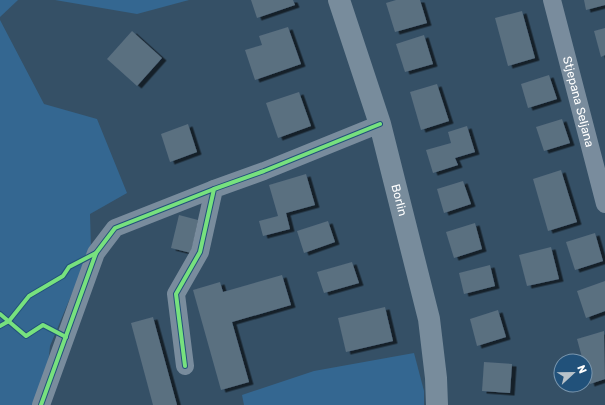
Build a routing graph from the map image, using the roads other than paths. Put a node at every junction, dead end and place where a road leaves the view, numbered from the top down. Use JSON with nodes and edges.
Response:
{"nodes":[{"id":1,"x":339,"y":0,"type":"edge"},
{"id":2,"x":552,"y":0,"type":"edge"},
{"id":3,"x":380,"y":124,"type":"junction"},
{"id":4,"x":214,"y":189,"type":"junction"},
{"id":5,"x":605,"y":204,"type":"edge"},
{"id":6,"x":185,"y":366,"type":"dead end"},
{"id":7,"x":41,"y":405,"type":"edge"},
{"id":8,"x":437,"y":405,"type":"edge"}],
"edges":[{"from":1,"to":3,"type":"main road","name":"Borlin"},
{"from":2,"to":5,"type":"street","name":"Stjepana Seljana"},
{"from":3,"to":4,"type":"street"},
{"from":3,"to":8,"type":"main road","name":"Borlin"},
{"from":4,"to":6,"type":"street"},
{"from":4,"to":7,"type":"street"}]}
